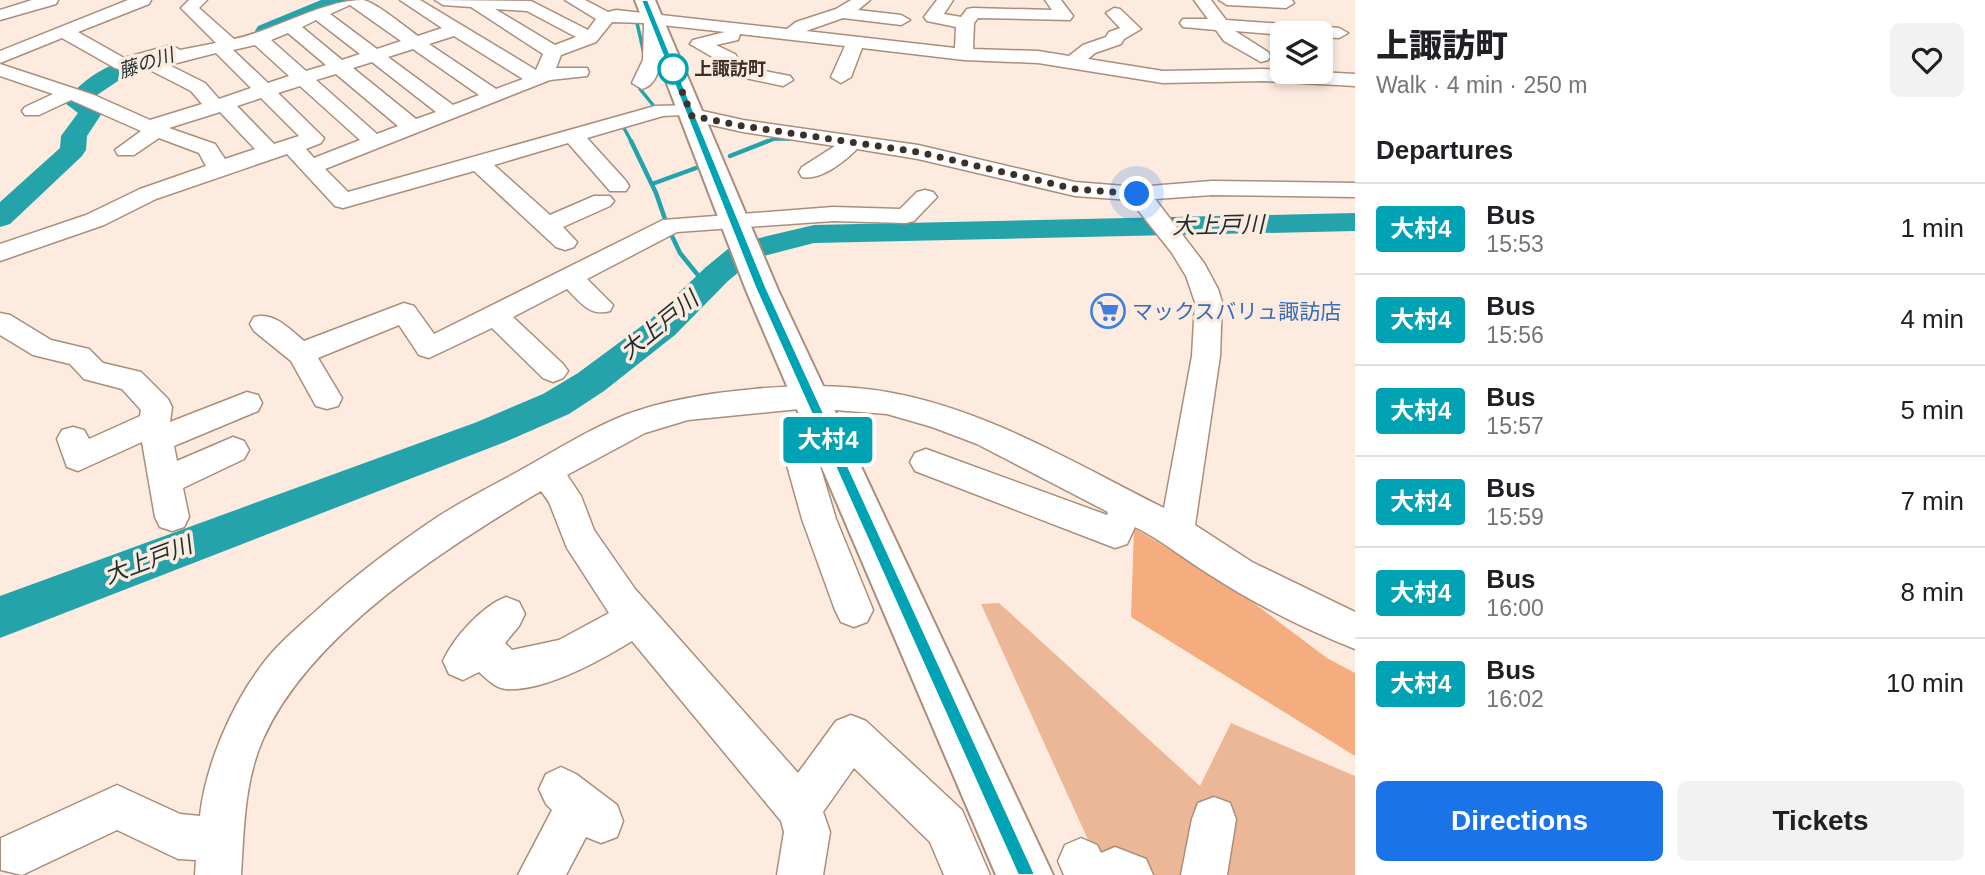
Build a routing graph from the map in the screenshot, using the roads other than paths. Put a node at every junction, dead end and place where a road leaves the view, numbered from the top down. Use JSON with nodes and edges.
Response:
{"nodes":[{"id":1,"x":50,"y":0,"type":"edge"},
{"id":2,"x":118,"y":0,"type":"edge"},
{"id":3,"x":143,"y":0,"type":"edge"},
{"id":4,"x":199,"y":0,"type":"edge"},
{"id":5,"x":348,"y":0,"type":"edge"},
{"id":6,"x":354,"y":0,"type":"edge"},
{"id":7,"x":408,"y":0,"type":"edge"},
{"id":8,"x":443,"y":0,"type":"edge"},
{"id":9,"x":555,"y":0,"type":"edge"},
{"id":10,"x":573,"y":0,"type":"edge"},
{"id":11,"x":862,"y":0,"type":"edge"},
{"id":12,"x":945,"y":0,"type":"edge"},
{"id":13,"x":1053,"y":0,"type":"edge"},
{"id":14,"x":1202,"y":0,"type":"edge"},
{"id":15,"x":1227,"y":0,"type":"edge"},
{"id":16,"x":1286,"y":3,"type":"dead end"},
{"id":17,"x":475,"y":4,"type":"junction"},
{"id":18,"x":531,"y":6,"type":"junction"},
{"id":19,"x":649,"y":6,"type":"edge"},
{"id":20,"x":1007,"y":7,"type":"edge"},
{"id":21,"x":613,"y":11,"type":"edge"},
{"id":22,"x":761,"y":11,"type":"dead end"},
{"id":23,"x":842,"y":13,"type":"junction"},
{"id":24,"x":1114,"y":13,"type":"dead end"},
{"id":25,"x":319,"y":14,"type":"junction"},
{"id":26,"x":0,"y":15,"type":"edge"},
{"id":27,"x":103,"y":16,"type":"junction"},
{"id":28,"x":901,"y":20,"type":"dead end"},
{"id":29,"x":965,"y":23,"type":"junction"},
{"id":30,"x":1189,"y":23,"type":"dead end"},
{"id":31,"x":1220,"y":24,"type":"junction"},
{"id":32,"x":290,"y":26,"type":"junction"},
{"id":33,"x":0,"y":29,"type":"edge"},
{"id":34,"x":457,"y":29,"type":"junction"},
{"id":35,"x":755,"y":31,"type":"junction"},
{"id":36,"x":64,"y":32,"type":"junction"},
{"id":37,"x":1339,"y":33,"type":"dead end"},
{"id":38,"x":798,"y":37,"type":"junction"},
{"id":39,"x":590,"y":38,"type":"junction"},
{"id":40,"x":260,"y":39,"type":"junction"},
{"id":41,"x":416,"y":42,"type":"junction"},
{"id":42,"x":224,"y":43,"type":"junction"},
{"id":43,"x":29,"y":45,"type":"junction"},
{"id":44,"x":852,"y":50,"type":"junction"},
{"id":45,"x":553,"y":52,"type":"junction"},
{"id":46,"x":964,"y":54,"type":"junction"},
{"id":47,"x":373,"y":55,"type":"junction"},
{"id":48,"x":1227,"y":56,"type":"dead end"},
{"id":49,"x":1261,"y":56,"type":"junction"},
{"id":50,"x":1270,"y":56,"type":"edge"},
{"id":51,"x":0,"y":57,"type":"edge"},
{"id":52,"x":1160,"y":59,"type":"dead end"},
{"id":53,"x":1333,"y":61,"type":"edge"},
{"id":54,"x":1074,"y":62,"type":"junction"},
{"id":55,"x":1355,"y":63,"type":"edge"},
{"id":56,"x":338,"y":66,"type":"junction"},
{"id":57,"x":0,"y":70,"type":"edge"},
{"id":58,"x":1113,"y":70,"type":"junction"},
{"id":59,"x":580,"y":72,"type":"dead end"},
{"id":60,"x":841,"y":77,"type":"dead end"},
{"id":61,"x":302,"y":78,"type":"junction"},
{"id":62,"x":541,"y":78,"type":"junction"},
{"id":63,"x":783,"y":80,"type":"dead end"},
{"id":64,"x":1355,"y":80,"type":"edge"},
{"id":65,"x":642,"y":83,"type":"dead end"},
{"id":66,"x":266,"y":90,"type":"junction"},
{"id":67,"x":493,"y":96,"type":"junction"},
{"id":68,"x":76,"y":97,"type":"junction"},
{"id":69,"x":220,"y":106,"type":"junction"},
{"id":70,"x":32,"y":111,"type":"dead end"},
{"id":71,"x":691,"y":112,"type":"junction"},
{"id":72,"x":451,"y":113,"type":"junction"},
{"id":73,"x":412,"y":127,"type":"junction"},
{"id":74,"x":154,"y":129,"type":"junction"},
{"id":75,"x":574,"y":137,"type":"junction"},
{"id":76,"x":850,"y":141,"type":"junction"},
{"id":77,"x":374,"y":142,"type":"junction"},
{"id":78,"x":292,"y":147,"type":"junction"},
{"id":79,"x":126,"y":150,"type":"dead end"},
{"id":80,"x":269,"y":151,"type":"junction"},
{"id":81,"x":479,"y":163,"type":"junction"},
{"id":82,"x":312,"y":166,"type":"junction"},
{"id":83,"x":219,"y":168,"type":"junction"},
{"id":84,"x":810,"y":172,"type":"dead end"},
{"id":85,"x":1355,"y":190,"type":"edge"},
{"id":86,"x":925,"y":197,"type":"dead end"},
{"id":87,"x":1145,"y":203,"type":"junction"},
{"id":88,"x":737,"y":224,"type":"junction"},
{"id":89,"x":547,"y":225,"type":"junction"},
{"id":90,"x":565,"y":242,"type":"dead end"},
{"id":91,"x":0,"y":253,"type":"edge"},
{"id":92,"x":569,"y":277,"type":"junction"},
{"id":93,"x":600,"y":305,"type":"dead end"},
{"id":94,"x":495,"y":315,"type":"junction"},
{"id":95,"x":0,"y":322,"type":"edge"},
{"id":96,"x":264,"y":324,"type":"dead end"},
{"id":97,"x":301,"y":354,"type":"junction"},
{"id":98,"x":553,"y":371,"type":"dead end"},
{"id":99,"x":327,"y":398,"type":"dead end"},
{"id":100,"x":247,"y":403,"type":"dead end"},
{"id":101,"x":817,"y":416,"type":"junction"},
{"id":102,"x":156,"y":431,"type":"junction"},
{"id":103,"x":73,"y":439,"type":"dead end"},
{"id":104,"x":233,"y":450,"type":"dead end"},
{"id":105,"x":926,"y":462,"type":"dead end"},
{"id":106,"x":546,"y":472,"type":"junction"},
{"id":107,"x":165,"y":481,"type":"junction"},
{"id":108,"x":1128,"y":507,"type":"junction"},
{"id":109,"x":172,"y":517,"type":"dead end"},
{"id":110,"x":1176,"y":531,"type":"junction"},
{"id":111,"x":854,"y":610,"type":"dead end"},
{"id":112,"x":506,"y":614,"type":"dead end"},
{"id":113,"x":636,"y":617,"type":"junction"},
{"id":114,"x":1355,"y":631,"type":"edge"},
{"id":115,"x":581,"y":805,"type":"dead end"},
{"id":116,"x":799,"y":808,"type":"junction"},
{"id":117,"x":1214,"y":819,"type":"dead end"},
{"id":118,"x":17,"y":854,"type":"dead end"},
{"id":119,"x":219,"y":858,"type":"edge"},
{"id":120,"x":1091,"y":870,"type":"edge"},
{"id":121,"x":541,"y":875,"type":"edge"},
{"id":122,"x":800,"y":875,"type":"edge"},
{"id":123,"x":967,"y":875,"type":"edge"},
{"id":124,"x":1025,"y":875,"type":"edge"},
{"id":125,"x":1130,"y":875,"type":"edge"},
{"id":126,"x":1204,"y":875,"type":"edge"}],
"edges":[{"from":1,"to":26,"type":"street"},
{"from":2,"to":27,"type":"street"},
{"from":3,"to":27,"type":"street"},
{"from":4,"to":42,"type":"street"},
{"from":5,"to":25,"type":"street"},
{"from":6,"to":41,"type":"street"},
{"from":7,"to":34,"type":"street"},
{"from":8,"to":17,"type":"street"},
{"from":9,"to":18,"type":"street"},
{"from":10,"to":21,"type":"street"},
{"from":11,"to":23,"type":"street"},
{"from":12,"to":29,"type":"street"},
{"from":13,"to":20,"type":"street"},
{"from":14,"to":31,"type":"street"},
{"from":15,"to":16,"type":"street"},
{"from":17,"to":18,"type":"street"},
{"from":17,"to":45,"type":"street"},
{"from":18,"to":39,"type":"street"},
{"from":19,"to":21,"type":"street"},
{"from":19,"to":35,"type":"street"},
{"from":19,"to":65,"type":"street"},
{"from":19,"to":71,"type":"main road"},
{"from":20,"to":29,"type":"street"},
{"from":21,"to":39,"type":"street"},
{"from":22,"to":38,"type":"street"},
{"from":23,"to":28,"type":"street"},
{"from":23,"to":38,"type":"street"},
{"from":24,"to":54,"type":"street"},
{"from":25,"to":32,"type":"street"},
{"from":25,"to":47,"type":"street"},
{"from":27,"to":36,"type":"street"},
{"from":29,"to":46,"type":"street"},
{"from":30,"to":31,"type":"street"},
{"from":31,"to":37,"type":"street"},
{"from":31,"to":49,"type":"street"},
{"from":32,"to":40,"type":"street"},
{"from":32,"to":56,"type":"street"},
{"from":33,"to":43,"type":"street"},
{"from":34,"to":41,"type":"street"},
{"from":34,"to":62,"type":"street"},
{"from":35,"to":38,"type":"street"},
{"from":35,"to":63,"type":"street"},
{"from":36,"to":42,"type":"street"},
{"from":36,"to":43,"type":"street"},
{"from":38,"to":44,"type":"street"},
{"from":39,"to":45,"type":"street"},
{"from":40,"to":42,"type":"street"},
{"from":40,"to":61,"type":"street"},
{"from":41,"to":47,"type":"street"},
{"from":41,"to":67,"type":"street"},
{"from":42,"to":66,"type":"street"},
{"from":42,"to":69,"type":"street"},
{"from":43,"to":51,"type":"street"},
{"from":44,"to":46,"type":"street"},
{"from":44,"to":60,"type":"street"},
{"from":45,"to":62,"type":"street"},
{"from":46,"to":54,"type":"street"},
{"from":47,"to":56,"type":"street"},
{"from":47,"to":72,"type":"street"},
{"from":48,"to":49,"type":"street"},
{"from":49,"to":50,"type":"street"},
{"from":52,"to":58,"type":"street"},
{"from":53,"to":55,"type":"street"},
{"from":54,"to":58,"type":"street"},
{"from":56,"to":61,"type":"street"},
{"from":56,"to":73,"type":"street"},
{"from":57,"to":68,"type":"street"},
{"from":58,"to":64,"type":"street"},
{"from":59,"to":62,"type":"street"},
{"from":61,"to":66,"type":"street"},
{"from":61,"to":77,"type":"street"},
{"from":62,"to":67,"type":"street"},
{"from":66,"to":69,"type":"street"},
{"from":66,"to":78,"type":"street"},
{"from":67,"to":72,"type":"street"},
{"from":68,"to":70,"type":"street"},
{"from":68,"to":74,"type":"street"},
{"from":69,"to":74,"type":"street"},
{"from":69,"to":80,"type":"street"},
{"from":71,"to":75,"type":"street"},
{"from":71,"to":76,"type":"street"},
{"from":71,"to":88,"type":"main road"},
{"from":72,"to":73,"type":"street"},
{"from":73,"to":77,"type":"street"},
{"from":74,"to":79,"type":"street"},
{"from":74,"to":83,"type":"street"},
{"from":75,"to":81,"type":"street"},
{"from":75,"to":89,"type":"street"},
{"from":76,"to":84,"type":"street"},
{"from":76,"to":87,"type":"street"},
{"from":77,"to":82,"type":"street"},
{"from":78,"to":80,"type":"street"},
{"from":78,"to":82,"type":"street"},
{"from":80,"to":83,"type":"street"},
{"from":81,"to":82,"type":"street"},
{"from":81,"to":89,"type":"street"},
{"from":83,"to":91,"type":"street"},
{"from":85,"to":87,"type":"street"},
{"from":86,"to":88,"type":"street"},
{"from":87,"to":110,"type":"street"},
{"from":88,"to":92,"type":"street"},
{"from":88,"to":101,"type":"main road"},
{"from":89,"to":90,"type":"street"},
{"from":92,"to":93,"type":"street"},
{"from":92,"to":94,"type":"street"},
{"from":94,"to":97,"type":"street"},
{"from":94,"to":98,"type":"street"},
{"from":95,"to":102,"type":"street"},
{"from":96,"to":97,"type":"street"},
{"from":97,"to":99,"type":"street"},
{"from":100,"to":102,"type":"street"},
{"from":101,"to":106,"type":"street"},
{"from":101,"to":108,"type":"street"},
{"from":101,"to":111,"type":"street"},
{"from":101,"to":124,"type":"main road"},
{"from":102,"to":103,"type":"street"},
{"from":102,"to":107,"type":"street"},
{"from":104,"to":107,"type":"street"},
{"from":105,"to":108,"type":"street"},
{"from":106,"to":113,"type":"street"},
{"from":106,"to":119,"type":"street"},
{"from":107,"to":109,"type":"street"},
{"from":108,"to":110,"type":"street"},
{"from":110,"to":114,"type":"street"},
{"from":112,"to":113,"type":"street"},
{"from":113,"to":116,"type":"street"},
{"from":115,"to":121,"type":"street"},
{"from":116,"to":122,"type":"street"},
{"from":116,"to":123,"type":"street"},
{"from":117,"to":126,"type":"street"},
{"from":118,"to":119,"type":"street"},
{"from":120,"to":125,"type":"street"}]}
